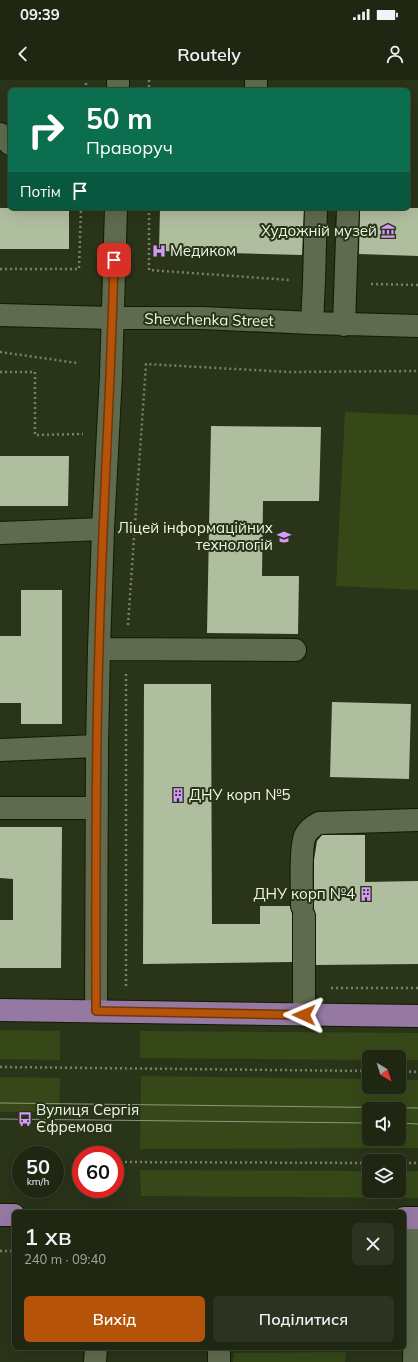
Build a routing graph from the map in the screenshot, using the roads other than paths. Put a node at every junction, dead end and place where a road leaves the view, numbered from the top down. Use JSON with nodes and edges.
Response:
{"nodes":[{"id":1,"x":0,"y":134,"type":"edge"},
{"id":2,"x":8,"y":142,"type":"edge"},
{"id":3,"x":116,"y":210,"type":"edge"},
{"id":4,"x":316,"y":210,"type":"edge"},
{"id":5,"x":348,"y":210,"type":"edge"},
{"id":6,"x":0,"y":315,"type":"edge"},
{"id":7,"x":112,"y":318,"type":"junction"},
{"id":8,"x":312,"y":323,"type":"junction"},
{"id":9,"x":344,"y":325,"type":"junction"},
{"id":10,"x":418,"y":326,"type":"edge"},
{"id":11,"x":103,"y":528,"type":"junction"},
{"id":12,"x":0,"y":533,"type":"edge"},
{"id":13,"x":99,"y":649,"type":"junction"},
{"id":14,"x":295,"y":650,"type":"dead end"},
{"id":15,"x":97,"y":746,"type":"junction"},
{"id":16,"x":0,"y":750,"type":"edge"},
{"id":17,"x":0,"y":808,"type":"edge"},
{"id":18,"x":97,"y":808,"type":"junction"},
{"id":19,"x":418,"y":820,"type":"edge"},
{"id":20,"x":0,"y":1010,"type":"edge"},
{"id":21,"x":96,"y":1011,"type":"junction"},
{"id":22,"x":304,"y":1015,"type":"junction"},
{"id":23,"x":418,"y":1016,"type":"edge"},
{"id":24,"x":0,"y":1215,"type":"edge"},
{"id":25,"x":12,"y":1215,"type":"edge"},
{"id":26,"x":413,"y":1218,"type":"edge"},
{"id":27,"x":96,"y":1350,"type":"edge"},
{"id":28,"x":219,"y":1350,"type":"edge"},
{"id":29,"x":96,"y":1362,"type":"edge"},
{"id":30,"x":219,"y":1362,"type":"edge"},
{"id":31,"x":414,"y":1362,"type":"edge"}],
"edges":[{"from":1,"to":2,"type":"street"},
{"from":3,"to":7,"type":"street"},
{"from":4,"to":8,"type":"street"},
{"from":5,"to":9,"type":"street"},
{"from":6,"to":7,"type":"street","name":"Shevchenka Street"},
{"from":7,"to":8,"type":"street","name":"Shevchenka Street"},
{"from":7,"to":11,"type":"street"},
{"from":8,"to":9,"type":"street","name":"Shevchenka Street"},
{"from":9,"to":10,"type":"street","name":"Shevchenka Street"},
{"from":11,"to":12,"type":"street"},
{"from":11,"to":13,"type":"street"},
{"from":13,"to":14,"type":"street"},
{"from":13,"to":15,"type":"street"},
{"from":15,"to":16,"type":"street"},
{"from":15,"to":18,"type":"street"},
{"from":17,"to":18,"type":"street"},
{"from":18,"to":21,"type":"street"},
{"from":19,"to":22,"type":"street"},
{"from":20,"to":21,"type":"main road"},
{"from":21,"to":22,"type":"main road"},
{"from":22,"to":23,"type":"main road"},
{"from":24,"to":25,"type":"main road"},
{"from":26,"to":31,"type":"street"},
{"from":27,"to":29,"type":"street"},
{"from":28,"to":30,"type":"street"}]}
